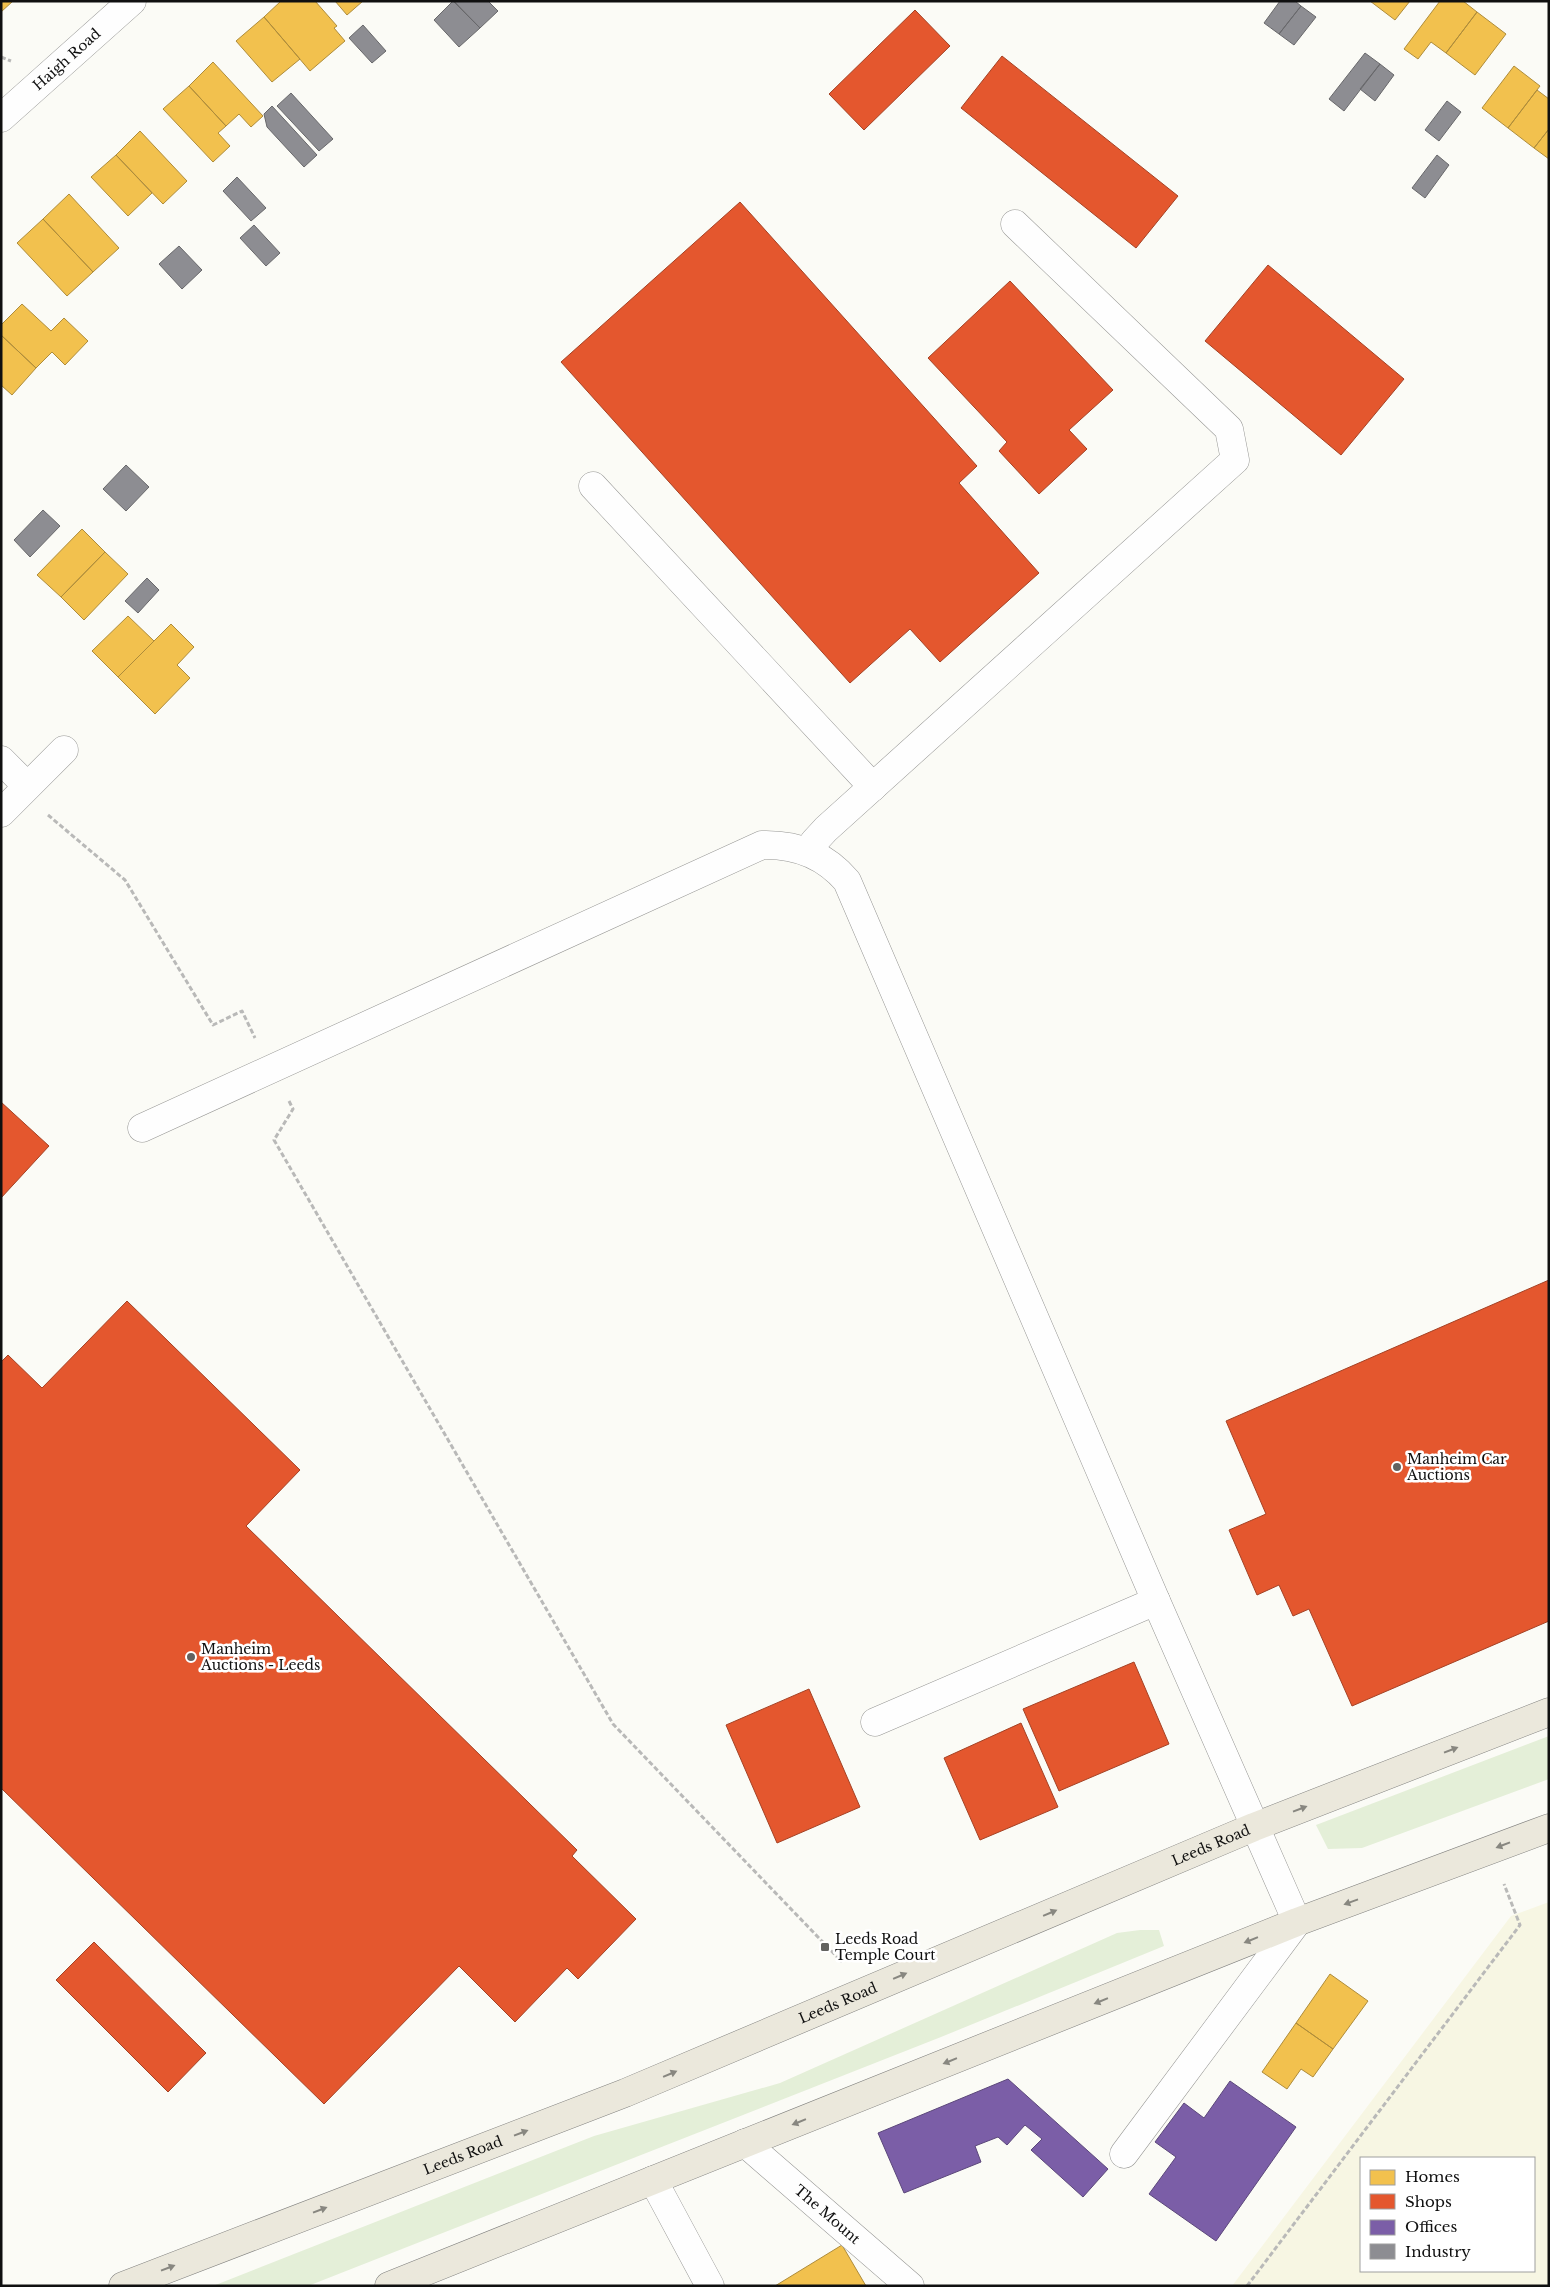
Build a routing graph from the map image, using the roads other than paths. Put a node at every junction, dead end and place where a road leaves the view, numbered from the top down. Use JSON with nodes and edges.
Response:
{"nodes":[{"id":1,"x":132,"y":1,"type":"edge"},
{"id":2,"x":1,"y":118,"type":"edge"},
{"id":3,"x":1015,"y":224,"type":"dead end"},
{"id":4,"x":593,"y":486,"type":"dead end"},
{"id":5,"x":64,"y":750,"type":"dead end"},
{"id":6,"x":1,"y":760,"type":"edge"},
{"id":7,"x":873,"y":787,"type":"junction"},
{"id":8,"x":25,"y":789,"type":"junction"},
{"id":9,"x":1,"y":813,"type":"edge"},
{"id":10,"x":810,"y":852,"type":"junction"},
{"id":11,"x":142,"y":1128,"type":"dead end"},
{"id":12,"x":1156,"y":1601,"type":"junction"},
{"id":13,"x":1549,"y":1712,"type":"edge"},
{"id":14,"x":876,"y":1722,"type":"dead end"},
{"id":15,"x":1254,"y":1827,"type":"junction"},
{"id":16,"x":1549,"y":1828,"type":"edge"},
{"id":17,"x":1297,"y":1922,"type":"junction"},
{"id":18,"x":745,"y":2143,"type":"junction"},
{"id":19,"x":1124,"y":2154,"type":"dead end"},
{"id":20,"x":653,"y":2180,"type":"junction"},
{"id":21,"x":123,"y":2286,"type":"edge"},
{"id":22,"x":390,"y":2286,"type":"edge"},
{"id":23,"x":710,"y":2286,"type":"edge"},
{"id":24,"x":910,"y":2286,"type":"edge"}],
"edges":[{"from":1,"to":2,"type":"street","name":"Haigh Road"},
{"from":3,"to":7,"type":"street"},
{"from":4,"to":7,"type":"street"},
{"from":5,"to":8,"type":"street"},
{"from":6,"to":8,"type":"street"},
{"from":7,"to":10,"type":"street"},
{"from":8,"to":9,"type":"street"},
{"from":10,"to":11,"type":"street"},
{"from":10,"to":12,"type":"street"},
{"from":12,"to":14,"type":"street"},
{"from":12,"to":15,"type":"street"},
{"from":15,"to":13,"type":"main road","name":"Leeds Road","one_way":true},
{"from":15,"to":17,"type":"street"},
{"from":21,"to":15,"type":"main road","name":"Leeds Road","one_way":true},
{"from":16,"to":17,"type":"main road","one_way":true},
{"from":17,"to":18,"type":"main road","one_way":true},
{"from":17,"to":19,"type":"street"},
{"from":18,"to":20,"type":"main road"},
{"from":18,"to":24,"type":"street","name":"The Mount"},
{"from":20,"to":22,"type":"main road"},
{"from":20,"to":23,"type":"street"}]}
